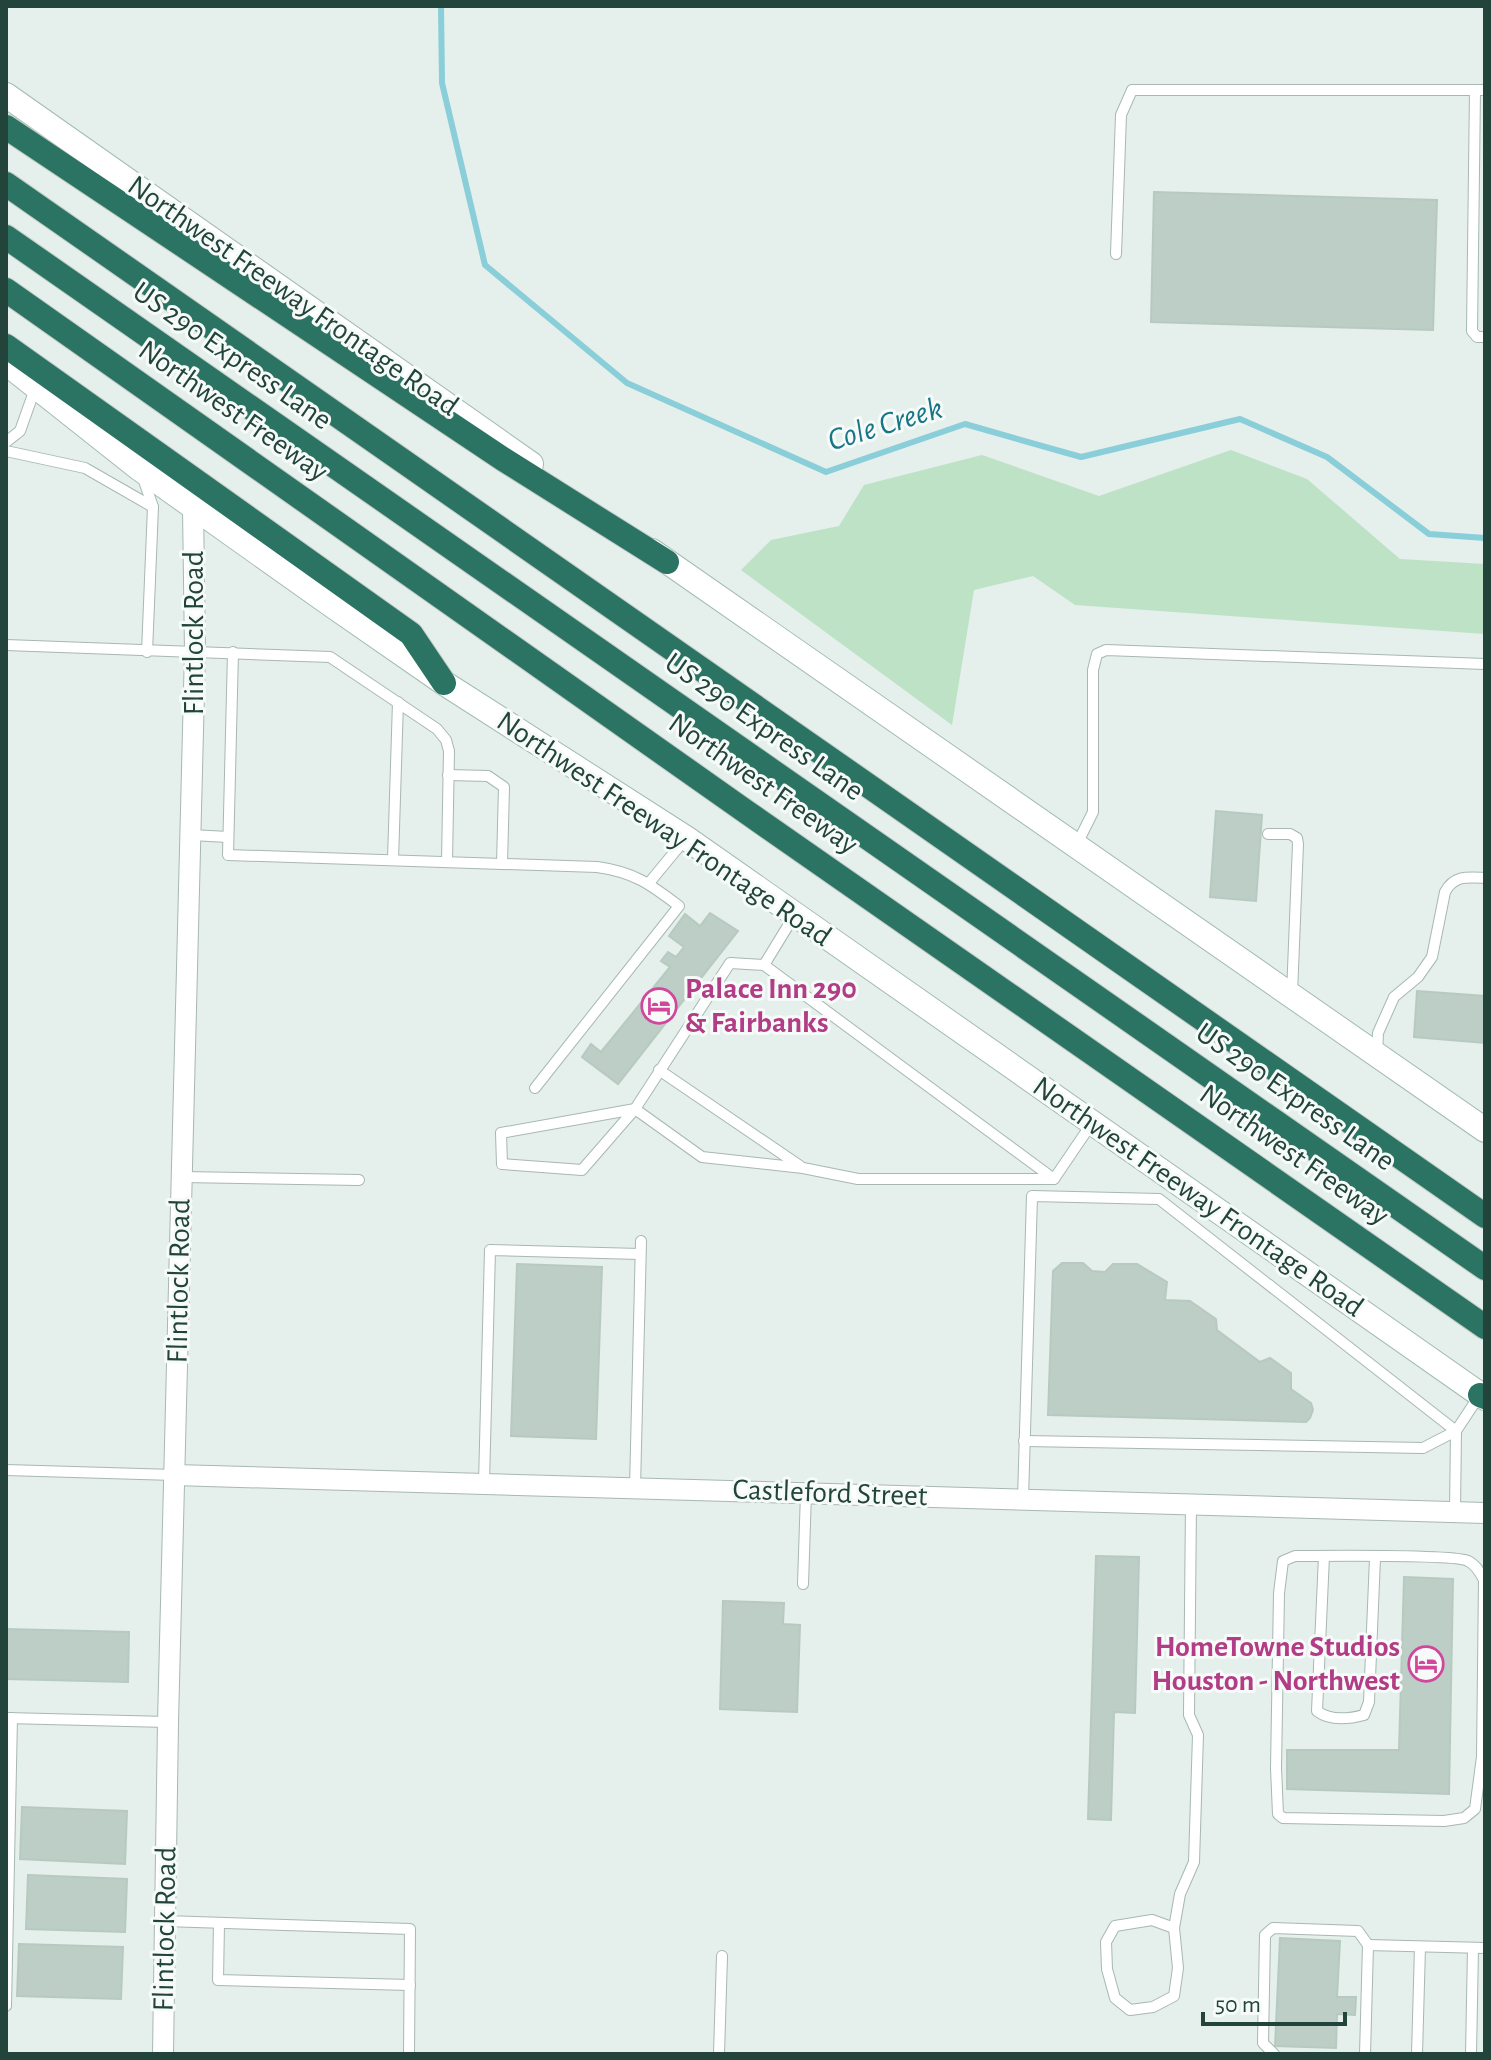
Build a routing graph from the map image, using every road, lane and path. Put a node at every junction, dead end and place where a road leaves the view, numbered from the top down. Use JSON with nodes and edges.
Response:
{"nodes":[{"id":1,"x":1480,"y":90,"type":"edge"},
{"id":2,"x":6,"y":95,"type":"edge"},
{"id":3,"x":6,"y":127,"type":"edge"},
{"id":4,"x":6,"y":184,"type":"edge"},
{"id":5,"x":6,"y":237,"type":"edge"},
{"id":6,"x":1116,"y":254,"type":"dead end"},
{"id":7,"x":6,"y":290,"type":"edge"},
{"id":8,"x":1485,"y":337,"type":"edge"},
{"id":9,"x":6,"y":346,"type":"edge"},
{"id":10,"x":6,"y":363,"type":"edge"},
{"id":11,"x":36,"y":385,"type":"junction"},
{"id":12,"x":6,"y":442,"type":"edge"},
{"id":13,"x":6,"y":451,"type":"edge"},
{"id":14,"x":140,"y":469,"type":"junction"},
{"id":15,"x":153,"y":507,"type":"junction"},
{"id":16,"x":193,"y":508,"type":"junction"},
{"id":17,"x":667,"y":562,"type":"junction"},
{"id":18,"x":6,"y":645,"type":"edge"},
{"id":19,"x":195,"y":651,"type":"junction"},
{"id":20,"x":147,"y":652,"type":"junction"},
{"id":21,"x":233,"y":652,"type":"junction"},
{"id":22,"x":1485,"y":664,"type":"edge"},
{"id":23,"x":444,"y":683,"type":"junction"},
{"id":24,"x":398,"y":702,"type":"junction"},
{"id":25,"x":448,"y":775,"type":"junction"},
{"id":26,"x":1268,"y":834,"type":"dead end"},
{"id":27,"x":191,"y":835,"type":"junction"},
{"id":28,"x":228,"y":837,"type":"junction"},
{"id":29,"x":686,"y":838,"type":"junction"},
{"id":30,"x":1076,"y":847,"type":"junction"},
{"id":31,"x":393,"y":860,"type":"junction"},
{"id":32,"x":447,"y":862,"type":"junction"},
{"id":33,"x":502,"y":864,"type":"junction"},
{"id":34,"x":1485,"y":878,"type":"edge"},
{"id":35,"x":649,"y":883,"type":"junction"},
{"id":36,"x":794,"y":916,"type":"junction"},
{"id":37,"x":764,"y":965,"type":"junction"},
{"id":38,"x":1292,"y":996,"type":"junction"},
{"id":39,"x":1377,"y":1055,"type":"junction"},
{"id":40,"x":659,"y":1070,"type":"junction"},
{"id":41,"x":535,"y":1088,"type":"dead end"},
{"id":42,"x":635,"y":1109,"type":"junction"},
{"id":43,"x":1092,"y":1122,"type":"junction"},
{"id":44,"x":1485,"y":1130,"type":"edge"},
{"id":45,"x":803,"y":1168,"type":"junction"},
{"id":46,"x":182,"y":1177,"type":"junction"},
{"id":47,"x":1054,"y":1179,"type":"junction"},
{"id":48,"x":359,"y":1180,"type":"dead end"},
{"id":49,"x":1184,"y":1187,"type":"junction"},
{"id":50,"x":1159,"y":1199,"type":"junction"},
{"id":51,"x":1485,"y":1216,"type":"edge"},
{"id":52,"x":641,"y":1241,"type":"dead end"},
{"id":53,"x":640,"y":1254,"type":"junction"},
{"id":54,"x":1485,"y":1268,"type":"edge"},
{"id":55,"x":1485,"y":1327,"type":"edge"},
{"id":56,"x":1483,"y":1397,"type":"edge"},
{"id":57,"x":1456,"y":1431,"type":"junction"},
{"id":58,"x":1024,"y":1441,"type":"junction"},
{"id":59,"x":6,"y":1470,"type":"edge"},
{"id":60,"x":174,"y":1475,"type":"junction"},
{"id":61,"x":484,"y":1483,"type":"junction"},
{"id":62,"x":635,"y":1488,"type":"junction"},
{"id":63,"x":806,"y":1493,"type":"junction"},
{"id":64,"x":1023,"y":1499,"type":"junction"},
{"id":65,"x":1191,"y":1503,"type":"junction"},
{"id":66,"x":1455,"y":1511,"type":"junction"},
{"id":67,"x":1485,"y":1513,"type":"edge"},
{"id":68,"x":1324,"y":1556,"type":"junction"},
{"id":69,"x":1375,"y":1558,"type":"junction"},
{"id":70,"x":803,"y":1584,"type":"dead end"},
{"id":71,"x":9,"y":1718,"type":"edge"},
{"id":72,"x":168,"y":1722,"type":"junction"},
{"id":73,"x":1483,"y":1757,"type":"edge"},
{"id":74,"x":165,"y":1921,"type":"junction"},
{"id":75,"x":219,"y":1923,"type":"junction"},
{"id":76,"x":1174,"y":1928,"type":"junction"},
{"id":77,"x":1368,"y":1945,"type":"junction"},
{"id":78,"x":1420,"y":1947,"type":"junction"},
{"id":79,"x":1473,"y":1948,"type":"junction"},
{"id":80,"x":1485,"y":1948,"type":"edge"},
{"id":81,"x":722,"y":1956,"type":"dead end"},
{"id":82,"x":410,"y":1985,"type":"junction"},
{"id":83,"x":6,"y":2006,"type":"edge"},
{"id":84,"x":163,"y":2054,"type":"edge"},
{"id":85,"x":409,"y":2054,"type":"edge"},
{"id":86,"x":719,"y":2054,"type":"edge"},
{"id":87,"x":1274,"y":2054,"type":"edge"},
{"id":88,"x":1365,"y":2054,"type":"edge"},
{"id":89,"x":1417,"y":2054,"type":"edge"},
{"id":90,"x":1471,"y":2054,"type":"edge"}],
"edges":[{"from":1,"to":6,"type":"lane"},
{"from":1,"to":8,"type":"lane"},
{"from":2,"to":17,"type":"main road","name":"Northwest Freeway Frontage Road"},
{"from":3,"to":17,"type":"highway"},
{"from":4,"to":51,"type":"highway","name":"Northwest Freeway"},
{"from":5,"to":54,"type":"highway","name":"US 290 Express Lane"},
{"from":7,"to":55,"type":"highway","name":"Northwest Freeway"},
{"from":9,"to":23,"type":"highway"},
{"from":10,"to":11,"type":"main road","name":"Northwest Freeway Frontage Road"},
{"from":11,"to":12,"type":"lane"},
{"from":11,"to":14,"type":"main road","name":"Northwest Freeway Frontage Road"},
{"from":13,"to":15,"type":"lane"},
{"from":14,"to":15,"type":"lane"},
{"from":14,"to":16,"type":"main road","name":"Northwest Freeway Frontage Road"},
{"from":15,"to":20,"type":"lane"},
{"from":16,"to":19,"type":"street","name":"Flintlock Road"},
{"from":16,"to":23,"type":"main road","name":"Northwest Freeway Frontage Road"},
{"from":17,"to":30,"type":"main road","name":"Northwest Freeway Frontage Road"},
{"from":18,"to":20,"type":"lane"},
{"from":19,"to":20,"type":"lane"},
{"from":19,"to":21,"type":"lane"},
{"from":19,"to":27,"type":"street","name":"Flintlock Road"},
{"from":21,"to":24,"type":"lane"},
{"from":21,"to":28,"type":"lane"},
{"from":22,"to":30,"type":"lane"},
{"from":23,"to":29,"type":"main road","name":"Northwest Freeway Frontage Road"},
{"from":24,"to":25,"type":"lane"},
{"from":24,"to":31,"type":"lane"},
{"from":25,"to":32,"type":"lane"},
{"from":25,"to":33,"type":"lane"},
{"from":26,"to":38,"type":"lane"},
{"from":27,"to":28,"type":"lane"},
{"from":27,"to":46,"type":"street","name":"Flintlock Road"},
{"from":28,"to":31,"type":"lane"},
{"from":29,"to":35,"type":"lane"},
{"from":29,"to":36,"type":"main road","name":"Northwest Freeway Frontage Road"},
{"from":30,"to":38,"type":"main road","name":"Northwest Freeway Frontage Road"},
{"from":31,"to":32,"type":"lane"},
{"from":32,"to":33,"type":"lane"},
{"from":33,"to":35,"type":"lane"},
{"from":34,"to":39,"type":"lane"},
{"from":35,"to":41,"type":"lane"},
{"from":36,"to":37,"type":"lane"},
{"from":36,"to":43,"type":"main road","name":"Northwest Freeway Frontage Road"},
{"from":37,"to":40,"type":"lane"},
{"from":37,"to":47,"type":"lane"},
{"from":38,"to":39,"type":"main road","name":"Northwest Freeway Frontage Road"},
{"from":39,"to":44,"type":"main road","name":"Northwest Freeway Frontage Road"},
{"from":40,"to":42,"type":"lane"},
{"from":40,"to":45,"type":"lane"},
{"from":42,"to":42,"type":"lane"},
{"from":42,"to":45,"type":"lane"},
{"from":43,"to":47,"type":"lane"},
{"from":43,"to":49,"type":"main road","name":"Northwest Freeway Frontage Road"},
{"from":45,"to":47,"type":"lane"},
{"from":46,"to":48,"type":"lane"},
{"from":46,"to":60,"type":"street","name":"Flintlock Road"},
{"from":49,"to":50,"type":"lane"},
{"from":49,"to":56,"type":"main road","name":"Northwest Freeway Frontage Road"},
{"from":50,"to":57,"type":"lane"},
{"from":50,"to":58,"type":"lane"},
{"from":52,"to":53,"type":"lane"},
{"from":53,"to":61,"type":"lane"},
{"from":53,"to":62,"type":"lane"},
{"from":56,"to":57,"type":"lane"},
{"from":57,"to":58,"type":"lane"},
{"from":57,"to":66,"type":"lane"},
{"from":58,"to":64,"type":"lane"},
{"from":59,"to":60,"type":"lane"},
{"from":60,"to":61,"type":"street","name":"Castleford Street"},
{"from":60,"to":72,"type":"street","name":"Flintlock Road"},
{"from":61,"to":62,"type":"street","name":"Castleford Street"},
{"from":62,"to":63,"type":"street","name":"Castleford Street"},
{"from":63,"to":64,"type":"street","name":"Castleford Street"},
{"from":63,"to":70,"type":"lane"},
{"from":64,"to":65,"type":"street","name":"Castleford Street"},
{"from":65,"to":66,"type":"street","name":"Castleford Street"},
{"from":65,"to":76,"type":"lane"},
{"from":66,"to":67,"type":"street","name":"Castleford Street"},
{"from":68,"to":69,"type":"lane"},
{"from":68,"to":69,"type":"lane"},
{"from":68,"to":73,"type":"lane"},
{"from":69,"to":73,"type":"lane"},
{"from":71,"to":72,"type":"lane"},
{"from":71,"to":83,"type":"lane"},
{"from":72,"to":74,"type":"street","name":"Flintlock Road"},
{"from":74,"to":75,"type":"lane"},
{"from":74,"to":84,"type":"street","name":"Flintlock Road"},
{"from":75,"to":82,"type":"lane"},
{"from":75,"to":82,"type":"lane"},
{"from":76,"to":76,"type":"lane"},
{"from":77,"to":78,"type":"lane"},
{"from":77,"to":87,"type":"lane"},
{"from":77,"to":88,"type":"lane"},
{"from":78,"to":79,"type":"lane"},
{"from":78,"to":89,"type":"lane"},
{"from":79,"to":80,"type":"lane"},
{"from":79,"to":90,"type":"lane"},
{"from":81,"to":86,"type":"lane"},
{"from":82,"to":85,"type":"lane"}]}
